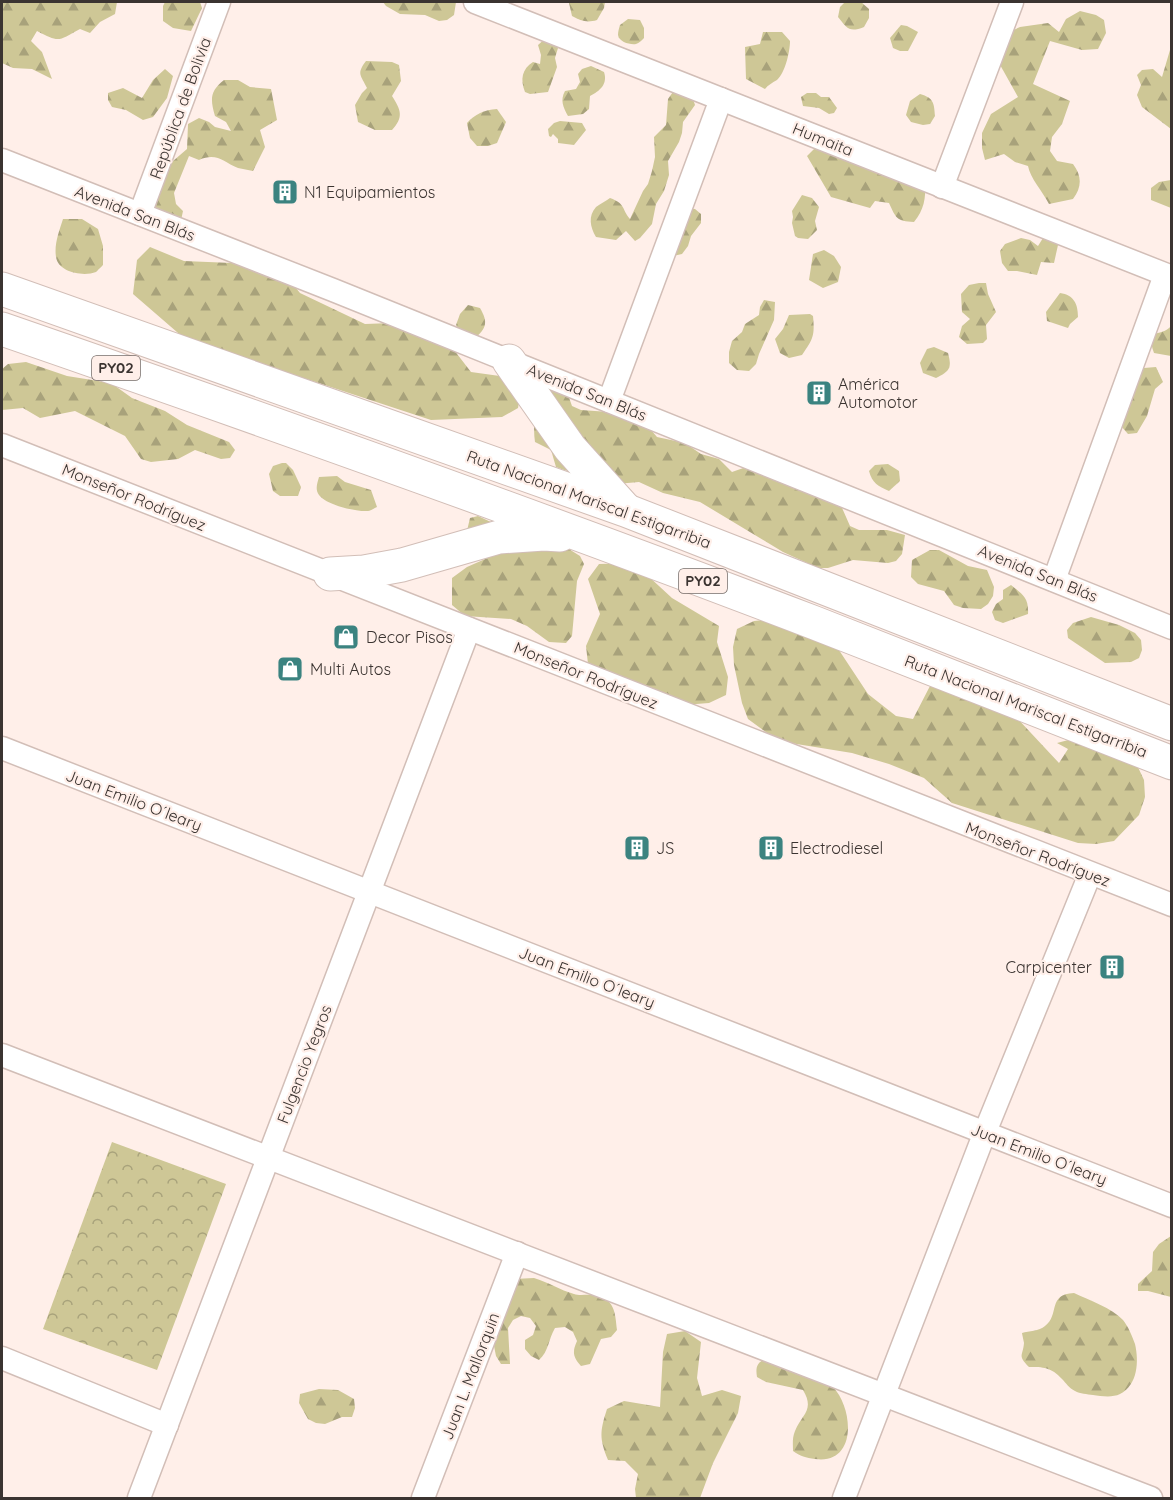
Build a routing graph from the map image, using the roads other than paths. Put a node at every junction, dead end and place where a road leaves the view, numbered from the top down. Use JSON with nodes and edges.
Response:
{"nodes":[{"id":1,"x":219,"y":2,"type":"edge"},
{"id":2,"x":475,"y":2,"type":"edge"},
{"id":3,"x":1012,"y":2,"type":"edge"},
{"id":4,"x":510,"y":8,"type":"edge"},
{"id":5,"x":722,"y":99,"type":"junction"},
{"id":6,"x":2,"y":160,"type":"edge"},
{"id":7,"x":942,"y":187,"type":"junction"},
{"id":8,"x":140,"y":214,"type":"junction"},
{"id":9,"x":1168,"y":276,"type":"edge"},
{"id":10,"x":2,"y":288,"type":"edge"},
{"id":11,"x":2,"y":329,"type":"edge"},
{"id":12,"x":509,"y":361,"type":"junction"},
{"id":13,"x":609,"y":401,"type":"junction"},
{"id":14,"x":2,"y":445,"type":"edge"},
{"id":15,"x":625,"y":510,"type":"junction"},
{"id":16,"x":586,"y":537,"type":"junction"},
{"id":17,"x":330,"y":574,"type":"junction"},
{"id":18,"x":1054,"y":580,"type":"junction"},
{"id":19,"x":1172,"y":628,"type":"edge"},
{"id":20,"x":469,"y":629,"type":"junction"},
{"id":21,"x":1166,"y":718,"type":"edge"},
{"id":22,"x":2,"y":748,"type":"edge"},
{"id":23,"x":1172,"y":763,"type":"edge"},
{"id":24,"x":1090,"y":874,"type":"junction"},
{"id":25,"x":369,"y":892,"type":"junction"},
{"id":26,"x":1172,"y":905,"type":"edge"},
{"id":27,"x":2,"y":1055,"type":"edge"},
{"id":28,"x":985,"y":1132,"type":"junction"},
{"id":29,"x":268,"y":1157,"type":"junction"},
{"id":30,"x":1172,"y":1206,"type":"edge"},
{"id":31,"x":517,"y":1254,"type":"junction"},
{"id":32,"x":2,"y":1358,"type":"edge"},
{"id":33,"x":884,"y":1396,"type":"junction"},
{"id":34,"x":167,"y":1425,"type":"junction"},
{"id":35,"x":139,"y":1498,"type":"edge"},
{"id":36,"x":423,"y":1498,"type":"edge"},
{"id":37,"x":844,"y":1498,"type":"edge"},
{"id":38,"x":1151,"y":1498,"type":"edge"}],
"edges":[{"from":1,"to":8,"type":"street","name":"República de Bolivia"},
{"from":2,"to":4,"type":"street","name":"Humaita"},
{"from":3,"to":7,"type":"street"},
{"from":4,"to":5,"type":"street","name":"Humaita"},
{"from":5,"to":7,"type":"street","name":"Humaita"},
{"from":5,"to":13,"type":"street"},
{"from":6,"to":8,"type":"street","name":"Avenida San Blás"},
{"from":7,"to":9,"type":"street","name":"Humaita"},
{"from":8,"to":12,"type":"street","name":"Avenida San Blás"},
{"from":9,"to":18,"type":"street"},
{"from":10,"to":15,"type":"highway","name":"Ruta Nacional Mariscal Estigarribia","number":"PY02"},
{"from":11,"to":16,"type":"highway","name":"Ruta Nacional Mariscal Estigarribia","number":"PY02"},
{"from":12,"to":13,"type":"street","name":"Avenida San Blás"},
{"from":12,"to":15,"type":"highway"},
{"from":13,"to":18,"type":"street","name":"Avenida San Blás"},
{"from":14,"to":17,"type":"street","name":"Monseñor Rodríguez"},
{"from":15,"to":21,"type":"highway","name":"Ruta Nacional Mariscal Estigarribia","number":"PY02"},
{"from":16,"to":17,"type":"highway"},
{"from":16,"to":23,"type":"highway","name":"Ruta Nacional Mariscal Estigarribia","number":"PY02"},
{"from":17,"to":20,"type":"street","name":"Monseñor Rodríguez"},
{"from":18,"to":19,"type":"street","name":"Avenida San Blás"},
{"from":20,"to":24,"type":"street","name":"Monseñor Rodríguez"},
{"from":20,"to":25,"type":"street","name":"Fulgencio Yegros"},
{"from":22,"to":25,"type":"street","name":"Juan Emilio O´leary"},
{"from":24,"to":26,"type":"street","name":"Monseñor Rodríguez"},
{"from":24,"to":28,"type":"street"},
{"from":25,"to":28,"type":"street","name":"Juan Emilio O´leary"},
{"from":25,"to":29,"type":"street","name":"Fulgencio Yegros"},
{"from":27,"to":29,"type":"street"},
{"from":28,"to":30,"type":"street","name":"Juan Emilio O´leary"},
{"from":28,"to":33,"type":"street"},
{"from":29,"to":31,"type":"street"},
{"from":29,"to":34,"type":"street","name":"Fulgencio Yegros"},
{"from":31,"to":33,"type":"street"},
{"from":31,"to":36,"type":"street","name":"Juan L. Mallorquin"},
{"from":32,"to":34,"type":"street"},
{"from":33,"to":37,"type":"street"},
{"from":33,"to":38,"type":"street"},
{"from":34,"to":35,"type":"street","name":"Fulgencio Yegros"}]}
